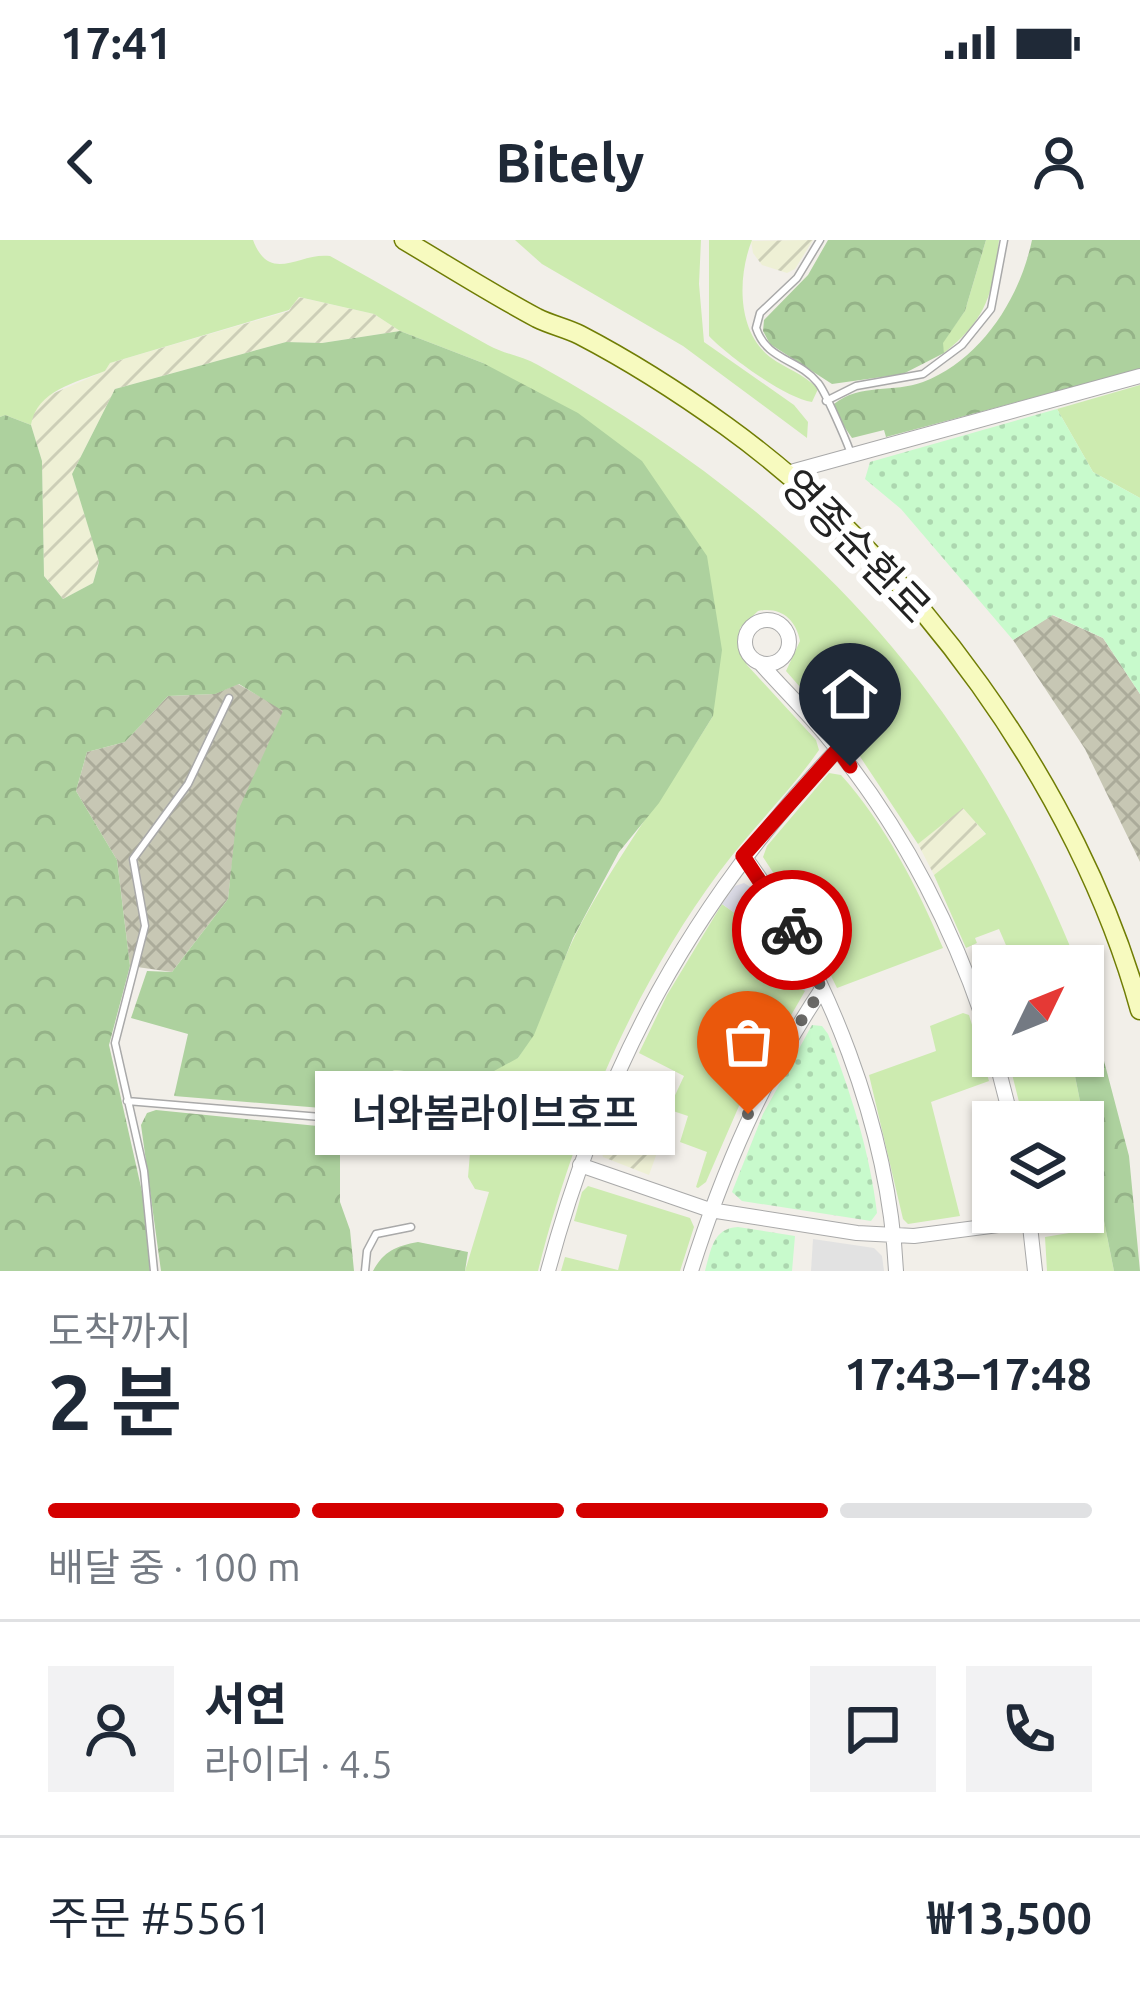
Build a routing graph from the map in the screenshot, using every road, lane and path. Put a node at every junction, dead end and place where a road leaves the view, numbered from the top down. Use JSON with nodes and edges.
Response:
{"nodes":[{"id":1,"x":404,"y":240,"type":"edge"},
{"id":2,"x":820,"y":240,"type":"edge"},
{"id":3,"x":1004,"y":240,"type":"edge"},
{"id":4,"x":1140,"y":376,"type":"edge"},
{"id":5,"x":826,"y":401,"type":"junction"},
{"id":6,"x":852,"y":455,"type":"junction"},
{"id":7,"x":788,"y":473,"type":"junction"},
{"id":8,"x":761,"y":664,"type":"dead end"},
{"id":9,"x":229,"y":698,"type":"dead end"},
{"id":10,"x":838,"y":749,"type":"junction"},
{"id":11,"x":743,"y":856,"type":"junction"},
{"id":12,"x":822,"y":989,"type":"junction"},
{"id":13,"x":972,"y":999,"type":"edge"},
{"id":14,"x":1140,"y":1010,"type":"edge"},
{"id":15,"x":128,"y":1102,"type":"junction"},
{"id":16,"x":374,"y":1118,"type":"dead end"},
{"id":17,"x":580,"y":1165,"type":"junction"},
{"id":18,"x":710,"y":1210,"type":"junction"},
{"id":19,"x":972,"y":1226,"type":"edge"},
{"id":20,"x":411,"y":1227,"type":"dead end"},
{"id":21,"x":1031,"y":1233,"type":"edge"},
{"id":22,"x":891,"y":1235,"type":"junction"},
{"id":23,"x":154,"y":1271,"type":"edge"},
{"id":24,"x":365,"y":1271,"type":"edge"},
{"id":25,"x":548,"y":1271,"type":"edge"},
{"id":26,"x":691,"y":1271,"type":"edge"},
{"id":27,"x":896,"y":1271,"type":"edge"},
{"id":28,"x":1036,"y":1271,"type":"edge"}],
"edges":[{"from":1,"to":7,"type":"main road","name":"영종순환로"},
{"from":2,"to":5,"type":"lane"},
{"from":3,"to":5,"type":"lane"},
{"from":4,"to":6,"type":"street"},
{"from":5,"to":6,"type":"lane"},
{"from":6,"to":7,"type":"street"},
{"from":7,"to":14,"type":"main road","name":"영종순환로"},
{"from":8,"to":10,"type":"street"},
{"from":9,"to":15,"type":"lane"},
{"from":10,"to":11,"type":"street"},
{"from":10,"to":13,"type":"street"},
{"from":11,"to":12,"type":"street"},
{"from":11,"to":17,"type":"street"},
{"from":12,"to":18,"type":"street"},
{"from":12,"to":22,"type":"street"},
{"from":15,"to":16,"type":"lane"},
{"from":15,"to":23,"type":"lane"},
{"from":17,"to":18,"type":"street"},
{"from":17,"to":25,"type":"street"},
{"from":18,"to":22,"type":"street"},
{"from":18,"to":26,"type":"street"},
{"from":19,"to":22,"type":"street"},
{"from":20,"to":24,"type":"lane"},
{"from":21,"to":28,"type":"street"},
{"from":22,"to":27,"type":"street"}]}
